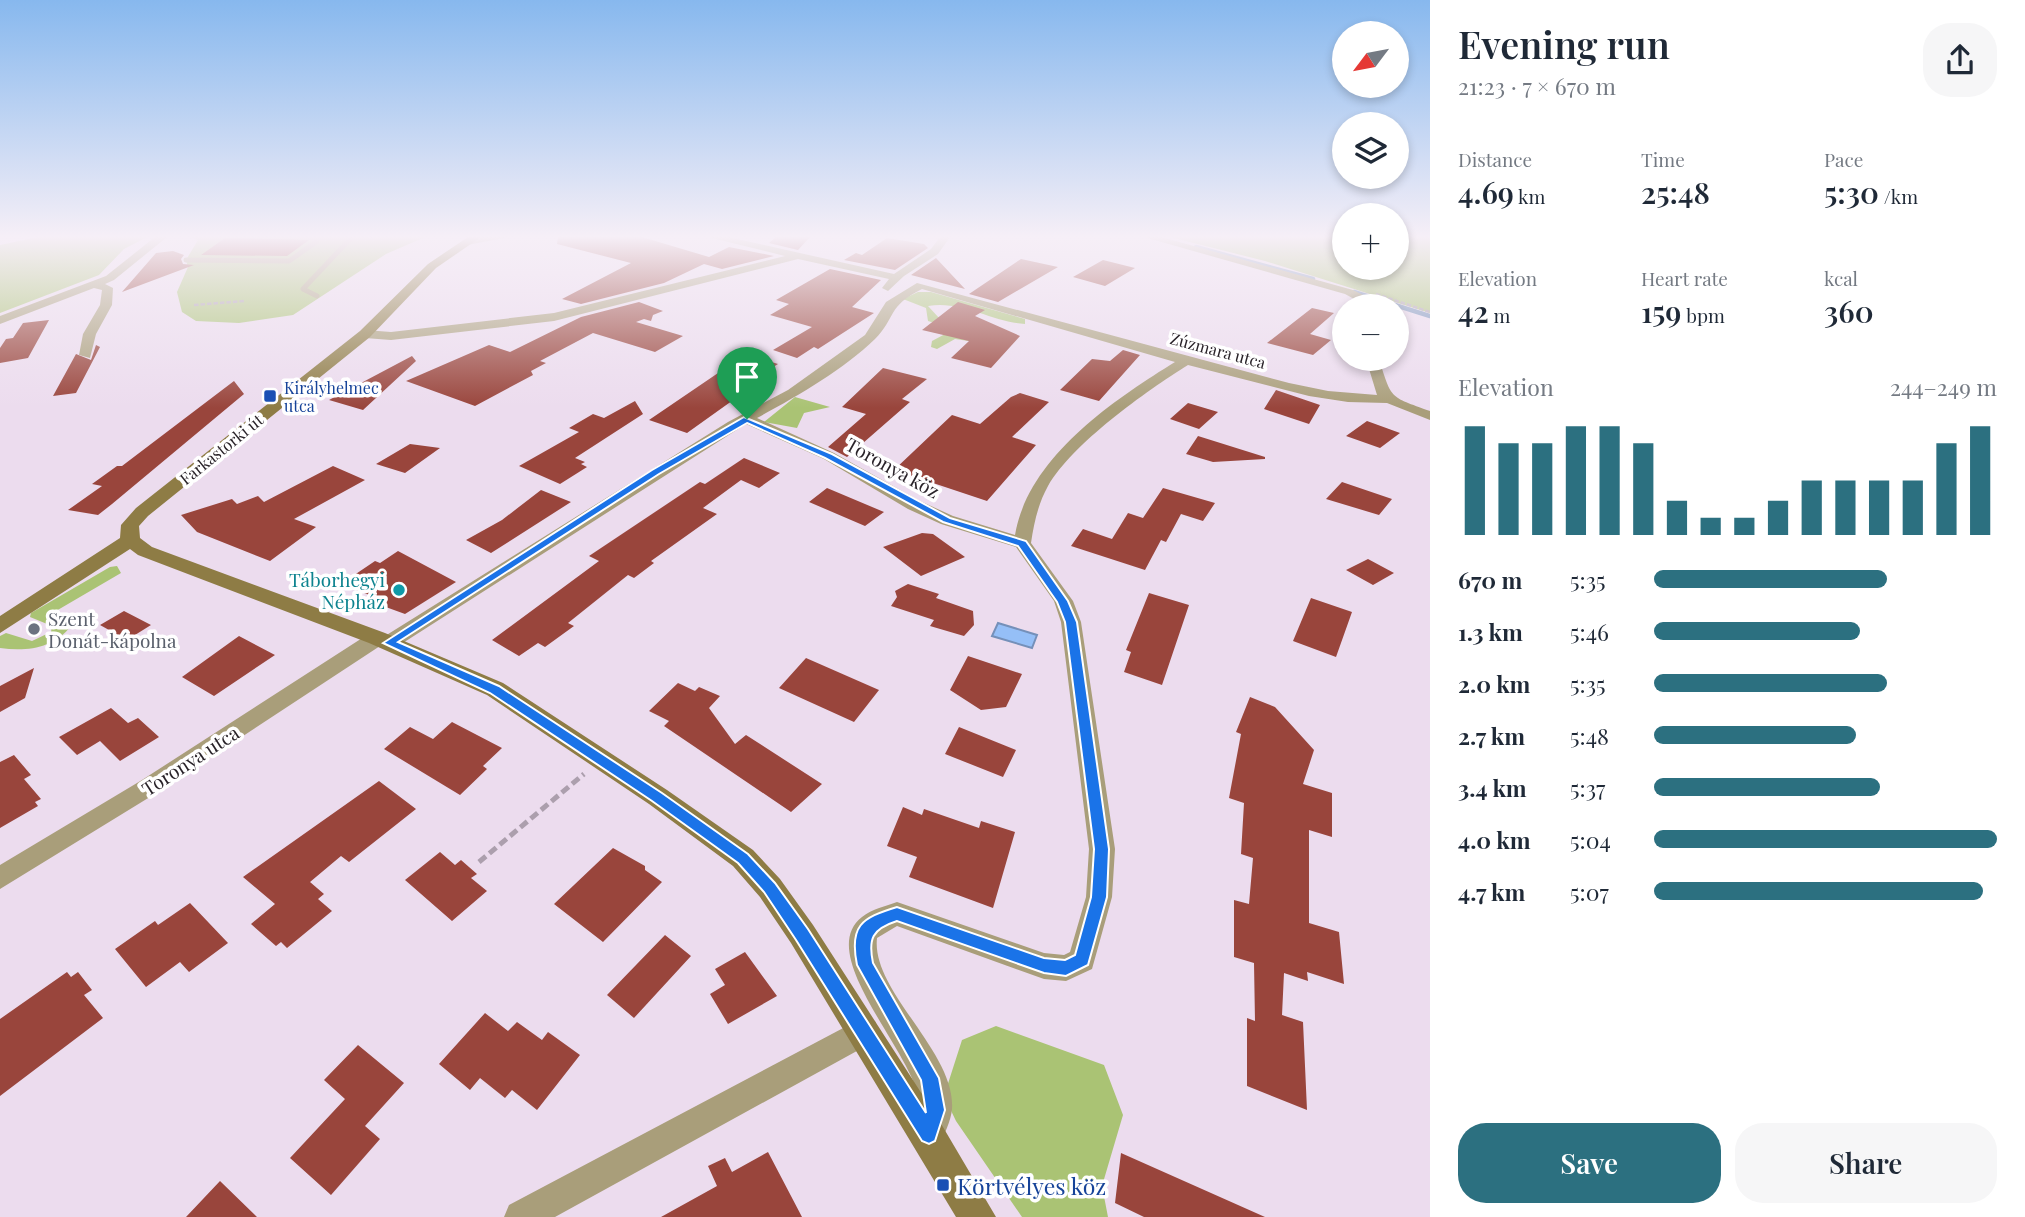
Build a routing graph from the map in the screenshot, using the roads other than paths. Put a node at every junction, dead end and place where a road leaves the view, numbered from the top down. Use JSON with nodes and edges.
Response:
{"nodes":[{"id":1,"x":73,"y":294,"type":"edge"},
{"id":2,"x":109,"y":294,"type":"edge"},
{"id":3,"x":313,"y":294,"type":"edge"},
{"id":4,"x":405,"y":294,"type":"edge"},
{"id":5,"x":647,"y":294,"type":"edge"},
{"id":6,"x":886,"y":294,"type":"edge"},
{"id":7,"x":904,"y":294,"type":"edge"},
{"id":8,"x":952,"y":294,"type":"edge"},
{"id":9,"x":317,"y":296,"type":"dead end"},
{"id":10,"x":886,"y":311,"type":"junction"},
{"id":11,"x":0,"y":320,"type":"edge"},
{"id":12,"x":365,"y":334,"type":"junction"},
{"id":13,"x":85,"y":355,"type":"dead end"},
{"id":14,"x":1185,"y":360,"type":"junction"},
{"id":15,"x":1376,"y":371,"type":"edge"},
{"id":16,"x":1388,"y":399,"type":"junction"},
{"id":17,"x":1430,"y":416,"type":"edge"},
{"id":18,"x":747,"y":419,"type":"junction"},
{"id":19,"x":130,"y":540,"type":"junction"},
{"id":20,"x":1022,"y":543,"type":"junction"},
{"id":21,"x":0,"y":626,"type":"edge"},
{"id":22,"x":383,"y":640,"type":"junction"},
{"id":23,"x":0,"y":878,"type":"edge"},
{"id":24,"x":864,"y":1031,"type":"junction"},
{"id":25,"x":929,"y":1134,"type":"junction"},
{"id":26,"x":521,"y":1217,"type":"edge"},
{"id":27,"x":977,"y":1217,"type":"edge"}],
"edges":[{"from":1,"to":11,"type":"street"},
{"from":2,"to":13,"type":"street"},
{"from":3,"to":9,"type":"lane"},
{"from":4,"to":12,"type":"street","name":"Farkastorki út"},
{"from":5,"to":12,"type":"street"},
{"from":6,"to":10,"type":"street","name":"Toronya utca"},
{"from":7,"to":10,"type":"street","name":"Toronya utca"},
{"from":8,"to":14,"type":"street","name":"Zúzmara utca"},
{"from":10,"to":18,"type":"street","name":"Toronya utca"},
{"from":12,"to":19,"type":"street","name":"Farkastorki út"},
{"from":14,"to":16,"type":"street","name":"Zúzmara utca"},
{"from":14,"to":20,"type":"street"},
{"from":15,"to":16,"type":"street"},
{"from":16,"to":17,"type":"street"},
{"from":18,"to":20,"type":"street","name":"Toronya köz"},
{"from":18,"to":22,"type":"street","name":"Toronya utca"},
{"from":19,"to":21,"type":"street"},
{"from":19,"to":22,"type":"street"},
{"from":20,"to":25,"type":"street"},
{"from":22,"to":23,"type":"street","name":"Toronya utca"},
{"from":22,"to":24,"type":"street"},
{"from":24,"to":25,"type":"street"},
{"from":24,"to":26,"type":"street"},
{"from":25,"to":27,"type":"street"}]}
